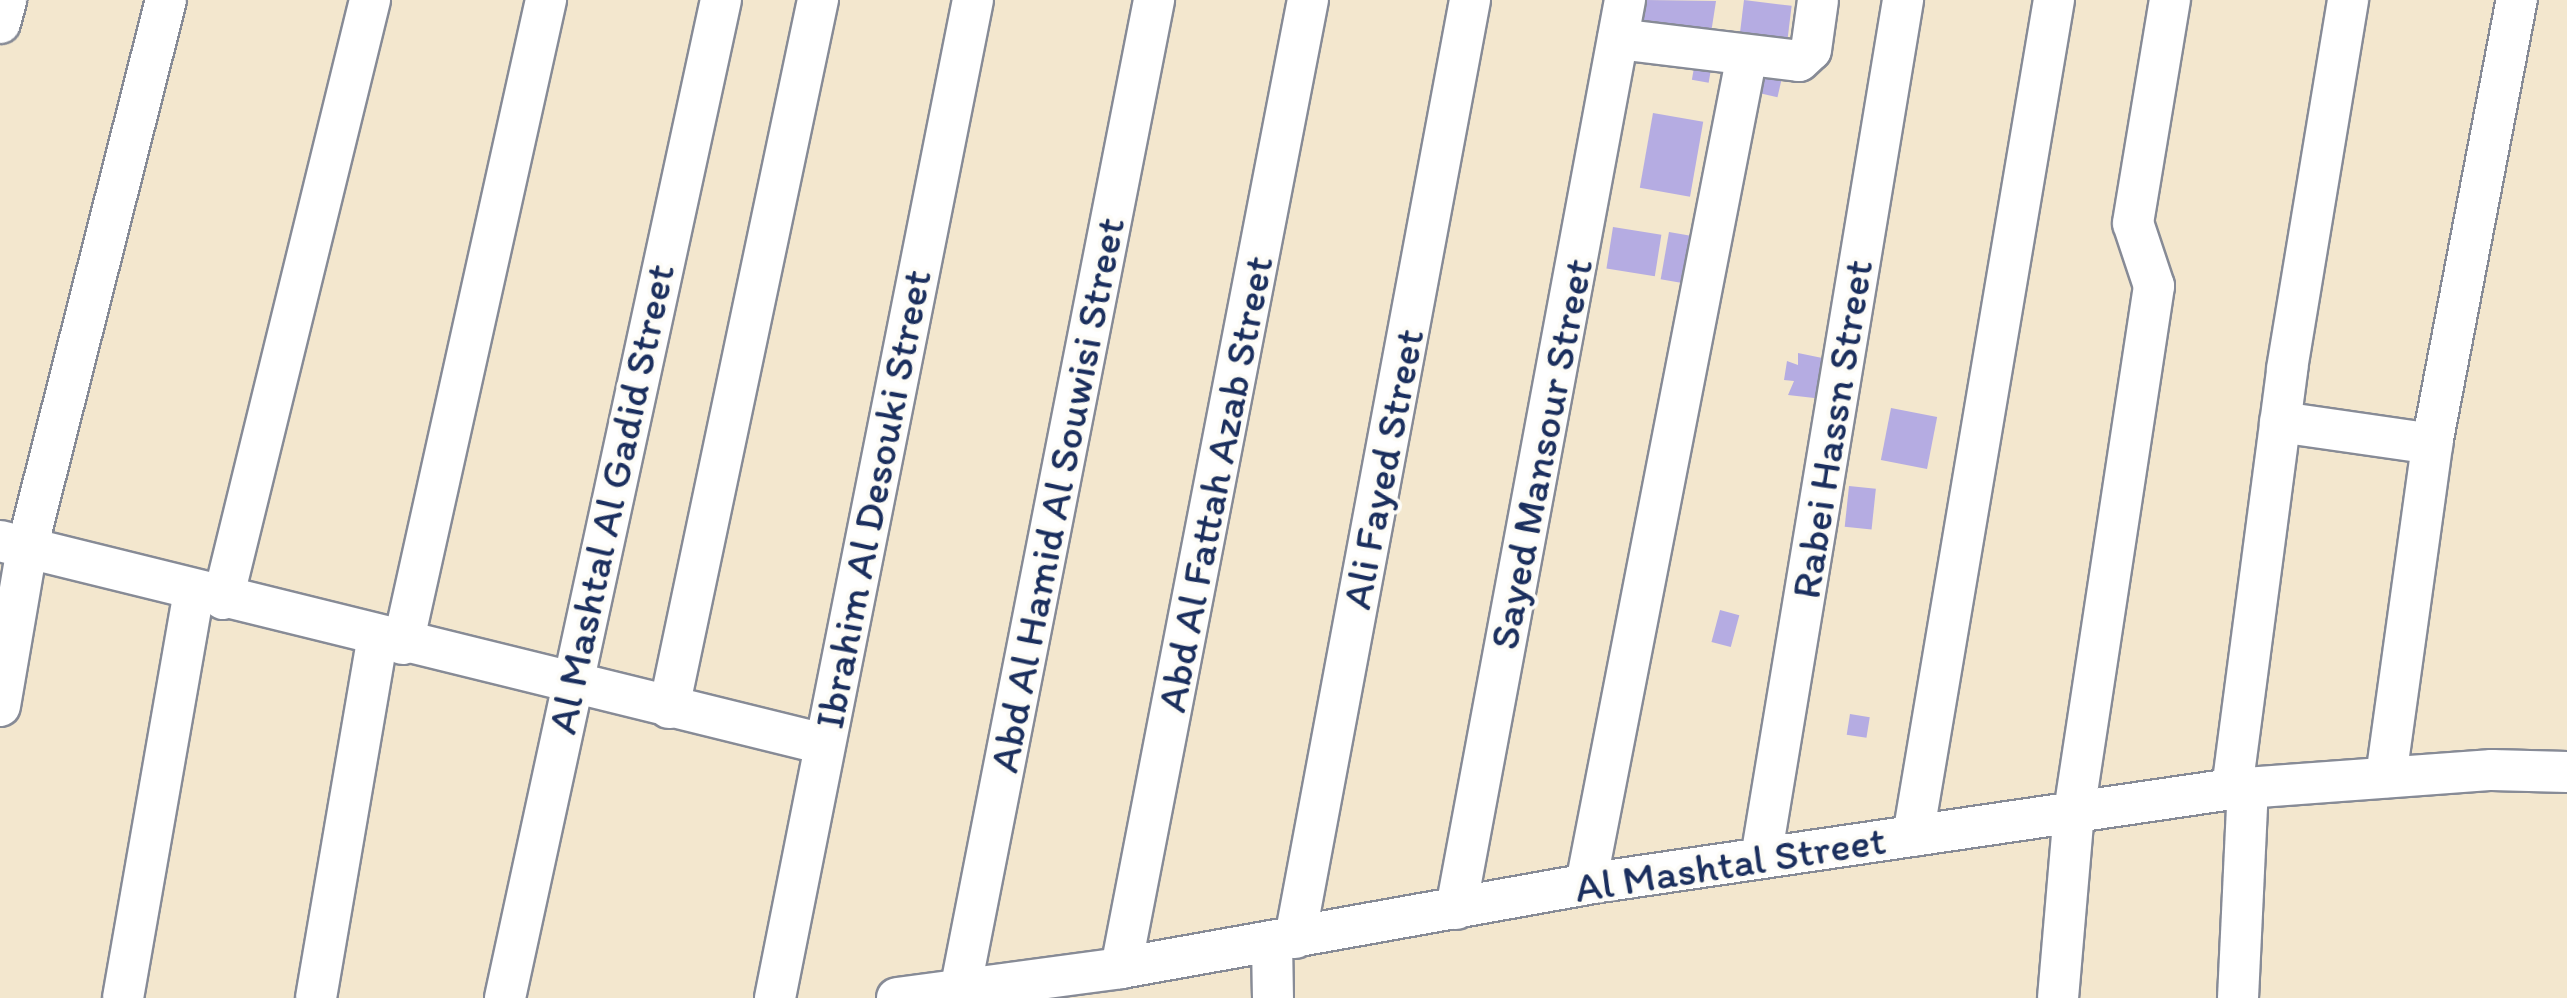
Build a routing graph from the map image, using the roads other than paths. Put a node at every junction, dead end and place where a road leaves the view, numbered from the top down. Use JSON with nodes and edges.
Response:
{"nodes":[{"id":1,"x":6,"y":0,"type":"edge"},
{"id":2,"x":166,"y":0,"type":"edge"},
{"id":3,"x":370,"y":0,"type":"edge"},
{"id":4,"x":546,"y":0,"type":"edge"},
{"id":5,"x":721,"y":0,"type":"edge"},
{"id":6,"x":818,"y":0,"type":"edge"},
{"id":7,"x":973,"y":0,"type":"edge"},
{"id":8,"x":1154,"y":0,"type":"edge"},
{"id":9,"x":1308,"y":0,"type":"edge"},
{"id":10,"x":1470,"y":0,"type":"edge"},
{"id":11,"x":1625,"y":0,"type":"edge"},
{"id":12,"x":1818,"y":0,"type":"edge"},
{"id":13,"x":1903,"y":0,"type":"edge"},
{"id":14,"x":2054,"y":0,"type":"edge"},
{"id":15,"x":2170,"y":0,"type":"edge"},
{"id":16,"x":2348,"y":0,"type":"edge"},
{"id":17,"x":2517,"y":0,"type":"edge"},
{"id":18,"x":0,"y":23,"type":"edge"},
{"id":19,"x":1618,"y":40,"type":"junction"},
{"id":20,"x":1747,"y":56,"type":"junction"},
{"id":21,"x":2280,"y":422,"type":"junction"},
{"id":22,"x":2432,"y":444,"type":"junction"},
{"id":23,"x":13,"y":545,"type":"edge"},
{"id":24,"x":208,"y":595,"type":"junction"},
{"id":25,"x":391,"y":640,"type":"junction"},
{"id":26,"x":569,"y":685,"type":"junction"},
{"id":27,"x":0,"y":706,"type":"edge"},
{"id":28,"x":668,"y":708,"type":"junction"},
{"id":29,"x":824,"y":744,"type":"junction"},
{"id":30,"x":2567,"y":772,"type":"edge"},
{"id":31,"x":2386,"y":777,"type":"junction"},
{"id":32,"x":2240,"y":789,"type":"junction"},
{"id":33,"x":2074,"y":812,"type":"junction"},
{"id":34,"x":1913,"y":836,"type":"junction"},
{"id":35,"x":1761,"y":858,"type":"junction"},
{"id":36,"x":1586,"y":884,"type":"junction"},
{"id":37,"x":1456,"y":909,"type":"junction"},
{"id":38,"x":1284,"y":940,"type":"junction"},
{"id":39,"x":1121,"y":968,"type":"junction"},
{"id":40,"x":960,"y":991,"type":"junction"},
{"id":41,"x":122,"y":998,"type":"edge"},
{"id":42,"x":316,"y":998,"type":"edge"},
{"id":43,"x":505,"y":998,"type":"edge"},
{"id":44,"x":775,"y":998,"type":"edge"},
{"id":45,"x":897,"y":998,"type":"edge"},
{"id":46,"x":1273,"y":998,"type":"edge"},
{"id":47,"x":2058,"y":998,"type":"edge"},
{"id":48,"x":2238,"y":998,"type":"edge"}],
"edges":[{"from":1,"to":18,"type":"street"},
{"from":2,"to":23,"type":"street"},
{"from":3,"to":24,"type":"street"},
{"from":4,"to":25,"type":"street"},
{"from":5,"to":26,"type":"street","name":"Al Mashtal Al Gadid Street"},
{"from":6,"to":28,"type":"street"},
{"from":7,"to":29,"type":"street","name":"Ibrahim Al Desouki Street"},
{"from":8,"to":40,"type":"street","name":"Abd Al Hamid Al Souwisi Street"},
{"from":9,"to":39,"type":"street","name":"Abd Al Fattah Azab Street"},
{"from":10,"to":38,"type":"street","name":"Ali Fayed Street"},
{"from":11,"to":19,"type":"street","name":"Sayed Mansour Street"},
{"from":12,"to":20,"type":"street"},
{"from":13,"to":35,"type":"street","name":"Rabei Hassn Street"},
{"from":14,"to":34,"type":"street"},
{"from":15,"to":33,"type":"street"},
{"from":16,"to":21,"type":"street"},
{"from":17,"to":22,"type":"street"},
{"from":19,"to":20,"type":"street"},
{"from":19,"to":37,"type":"street","name":"Sayed Mansour Street"},
{"from":20,"to":36,"type":"street"},
{"from":21,"to":22,"type":"street"},
{"from":21,"to":32,"type":"street"},
{"from":22,"to":31,"type":"street"},
{"from":23,"to":24,"type":"street"},
{"from":23,"to":27,"type":"street"},
{"from":24,"to":25,"type":"street"},
{"from":24,"to":41,"type":"street"},
{"from":25,"to":26,"type":"street"},
{"from":25,"to":42,"type":"street"},
{"from":26,"to":28,"type":"street"},
{"from":26,"to":43,"type":"street","name":"Al Mashtal Al Gadid Street"},
{"from":28,"to":29,"type":"street"},
{"from":29,"to":44,"type":"street","name":"Ibrahim Al Desouki Street"},
{"from":30,"to":31,"type":"street","name":"Al Mashtal Street"},
{"from":31,"to":32,"type":"street","name":"Al Mashtal Street"},
{"from":32,"to":33,"type":"street","name":"Al Mashtal Street"},
{"from":32,"to":48,"type":"street"},
{"from":33,"to":34,"type":"street","name":"Al Mashtal Street"},
{"from":33,"to":47,"type":"street"},
{"from":34,"to":35,"type":"street","name":"Al Mashtal Street"},
{"from":35,"to":36,"type":"street","name":"Al Mashtal Street"},
{"from":36,"to":37,"type":"street","name":"Al Mashtal Street"},
{"from":37,"to":38,"type":"street","name":"Al Mashtal Street"},
{"from":38,"to":39,"type":"street","name":"Al Mashtal Street"},
{"from":38,"to":46,"type":"street","name":"Ali Fayed Street"},
{"from":39,"to":40,"type":"street","name":"Al Mashtal Street"},
{"from":40,"to":45,"type":"street","name":"Al Mashtal Street"}]}
